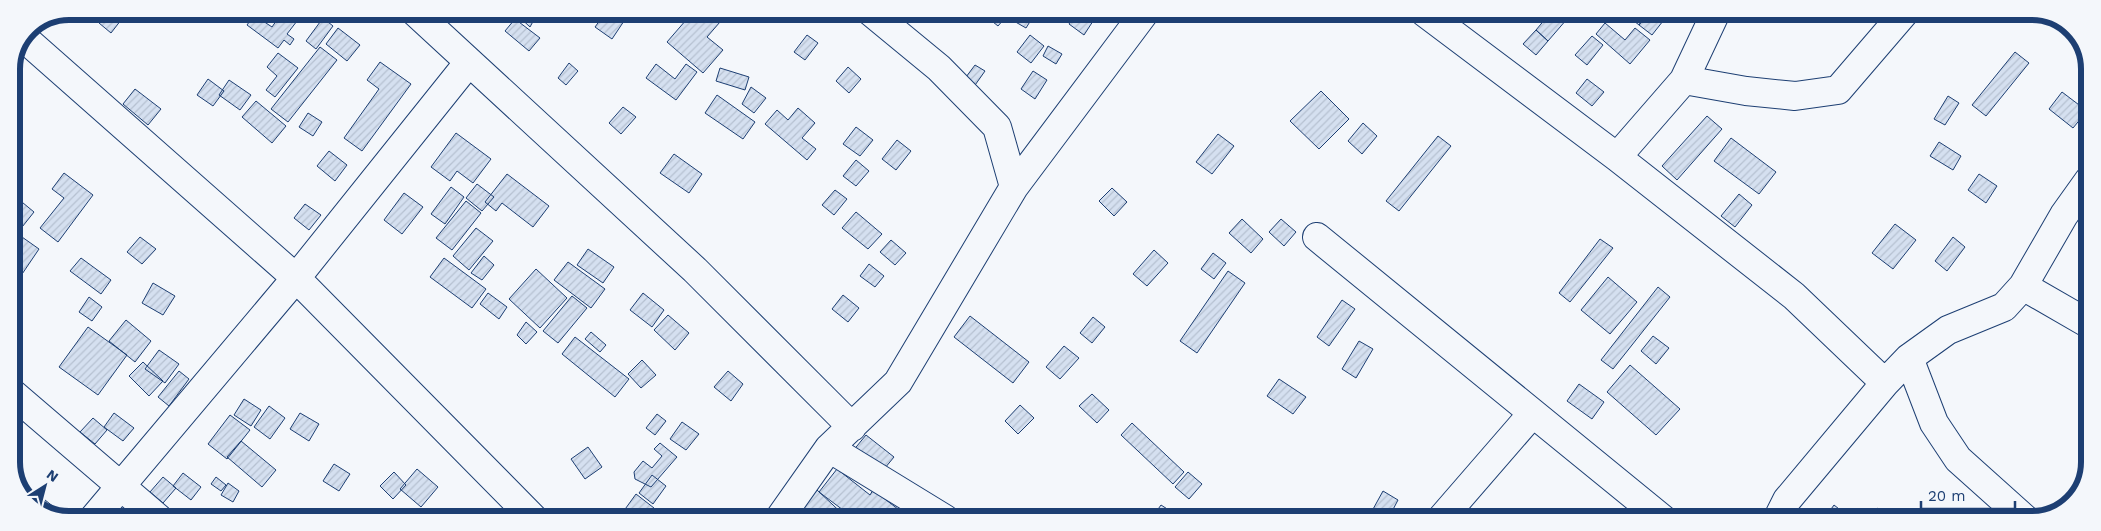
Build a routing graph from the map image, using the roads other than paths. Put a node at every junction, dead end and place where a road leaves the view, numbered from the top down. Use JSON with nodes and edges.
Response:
{"nodes":[{"id":1,"x":423,"y":20,"type":"edge"},
{"id":2,"x":881,"y":20,"type":"edge"},
{"id":3,"x":1139,"y":20,"type":"edge"},
{"id":4,"x":1435,"y":20,"type":"edge"},
{"id":5,"x":1712,"y":20,"type":"edge"},
{"id":6,"x":1898,"y":20,"type":"edge"},
{"id":7,"x":28,"y":42,"type":"edge"},
{"id":8,"x":469,"y":62,"type":"junction"},
{"id":9,"x":1684,"y":80,"type":"junction"},
{"id":10,"x":1617,"y":157,"type":"junction"},
{"id":11,"x":1014,"y":187,"type":"junction"},
{"id":12,"x":2081,"y":191,"type":"edge"},
{"id":13,"x":1317,"y":237,"type":"dead end"},
{"id":14,"x":296,"y":278,"type":"junction"},
{"id":15,"x":2023,"y":286,"type":"junction"},
{"id":16,"x":2081,"y":319,"type":"edge"},
{"id":17,"x":1908,"y":358,"type":"junction"},
{"id":18,"x":1885,"y":383,"type":"junction"},
{"id":19,"x":20,"y":400,"type":"edge"},
{"id":20,"x":1532,"y":414,"type":"junction"},
{"id":21,"x":852,"y":427,"type":"junction"},
{"id":22,"x":829,"y":448,"type":"junction"},
{"id":23,"x":120,"y":486,"type":"junction"},
{"id":24,"x":100,"y":511,"type":"edge"},
{"id":25,"x":150,"y":511,"type":"edge"},
{"id":26,"x":526,"y":511,"type":"edge"},
{"id":27,"x":785,"y":511,"type":"edge"},
{"id":28,"x":932,"y":511,"type":"edge"},
{"id":29,"x":1448,"y":511,"type":"edge"},
{"id":30,"x":1653,"y":511,"type":"edge"},
{"id":31,"x":1782,"y":511,"type":"edge"},
{"id":32,"x":2016,"y":511,"type":"edge"}],
"edges":[{"from":1,"to":8,"type":"street"},
{"from":2,"to":11,"type":"street"},
{"from":3,"to":11,"type":"street"},
{"from":4,"to":10,"type":"street"},
{"from":5,"to":9,"type":"street"},
{"from":6,"to":9,"type":"street"},
{"from":7,"to":14,"type":"street"},
{"from":8,"to":14,"type":"street"},
{"from":8,"to":21,"type":"street"},
{"from":9,"to":10,"type":"street"},
{"from":10,"to":18,"type":"street"},
{"from":11,"to":21,"type":"street"},
{"from":12,"to":15,"type":"street"},
{"from":13,"to":20,"type":"street"},
{"from":14,"to":23,"type":"street"},
{"from":14,"to":26,"type":"street"},
{"from":15,"to":16,"type":"street"},
{"from":15,"to":17,"type":"street"},
{"from":17,"to":18,"type":"street"},
{"from":17,"to":32,"type":"street"},
{"from":18,"to":31,"type":"street"},
{"from":19,"to":23,"type":"street"},
{"from":20,"to":29,"type":"street"},
{"from":20,"to":30,"type":"street"},
{"from":21,"to":22,"type":"street"},
{"from":22,"to":27,"type":"street"},
{"from":22,"to":28,"type":"street"},
{"from":23,"to":24,"type":"street"},
{"from":23,"to":25,"type":"street"}]}
